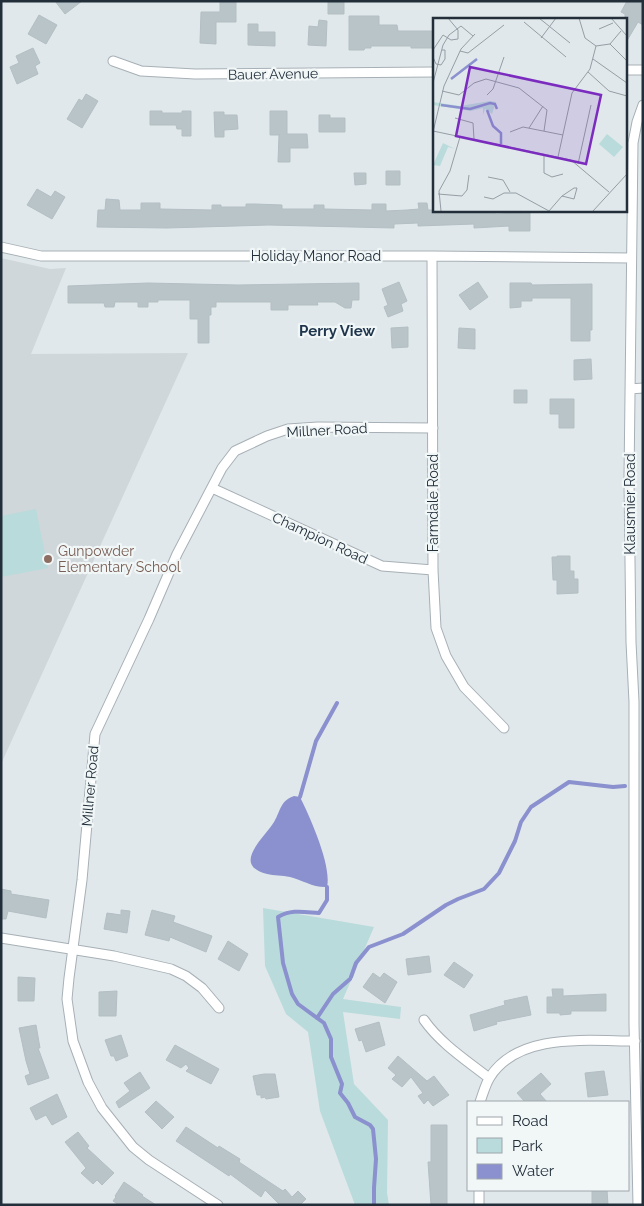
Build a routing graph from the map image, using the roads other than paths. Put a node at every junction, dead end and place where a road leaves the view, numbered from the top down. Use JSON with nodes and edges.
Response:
{"nodes":[{"id":1,"x":113,"y":61,"type":"dead end"},
{"id":2,"x":626,"y":70,"type":"edge"},
{"id":3,"x":643,"y":70,"type":"edge"},
{"id":4,"x":433,"y":72,"type":"edge"},
{"id":5,"x":643,"y":105,"type":"edge"},
{"id":6,"x":1,"y":247,"type":"edge"},
{"id":7,"x":432,"y":256,"type":"junction"},
{"id":8,"x":631,"y":258,"type":"junction"},
{"id":9,"x":643,"y":388,"type":"edge"},
{"id":10,"x":630,"y":389,"type":"junction"},
{"id":11,"x":433,"y":428,"type":"junction"},
{"id":12,"x":212,"y":488,"type":"junction"},
{"id":13,"x":433,"y":570,"type":"junction"},
{"id":14,"x":504,"y":728,"type":"dead end"},
{"id":15,"x":1,"y":938,"type":"edge"},
{"id":16,"x":72,"y":949,"type":"junction"},
{"id":17,"x":219,"y":1008,"type":"dead end"},
{"id":18,"x":424,"y":1020,"type":"dead end"},
{"id":19,"x":635,"y":1041,"type":"junction"},
{"id":20,"x":489,"y":1078,"type":"junction"},
{"id":21,"x":480,"y":1101,"type":"edge"},
{"id":22,"x":640,"y":1166,"type":"edge"},
{"id":23,"x":479,"y":1191,"type":"edge"},
{"id":24,"x":218,"y":1205,"type":"edge"},
{"id":25,"x":479,"y":1205,"type":"edge"},
{"id":26,"x":638,"y":1205,"type":"edge"}],
"edges":[{"from":1,"to":4,"type":"street","name":"Bauer Avenue"},
{"from":2,"to":3,"type":"street"},
{"from":5,"to":8,"type":"street","name":"Klausmier Road"},
{"from":6,"to":7,"type":"street","name":"Holiday Manor Road"},
{"from":7,"to":8,"type":"street","name":"Holiday Manor Road"},
{"from":7,"to":11,"type":"street","name":"Farmdale Road"},
{"from":8,"to":10,"type":"street","name":"Klausmier Road"},
{"from":9,"to":10,"type":"street"},
{"from":10,"to":19,"type":"street","name":"Klausmier Road"},
{"from":11,"to":12,"type":"street","name":"Millner Road"},
{"from":11,"to":13,"type":"street","name":"Farmdale Road"},
{"from":12,"to":13,"type":"street","name":"Champion Road"},
{"from":12,"to":16,"type":"street","name":"Millner Road"},
{"from":13,"to":14,"type":"street","name":"Farmdale Road"},
{"from":15,"to":16,"type":"street"},
{"from":16,"to":17,"type":"street"},
{"from":16,"to":24,"type":"street","name":"Millner Road"},
{"from":18,"to":20,"type":"street"},
{"from":19,"to":20,"type":"street"},
{"from":19,"to":22,"type":"street","name":"Klausmier Road"},
{"from":20,"to":21,"type":"street"},
{"from":22,"to":26,"type":"street","name":"Klausmier Road"},
{"from":23,"to":25,"type":"street"}]}
